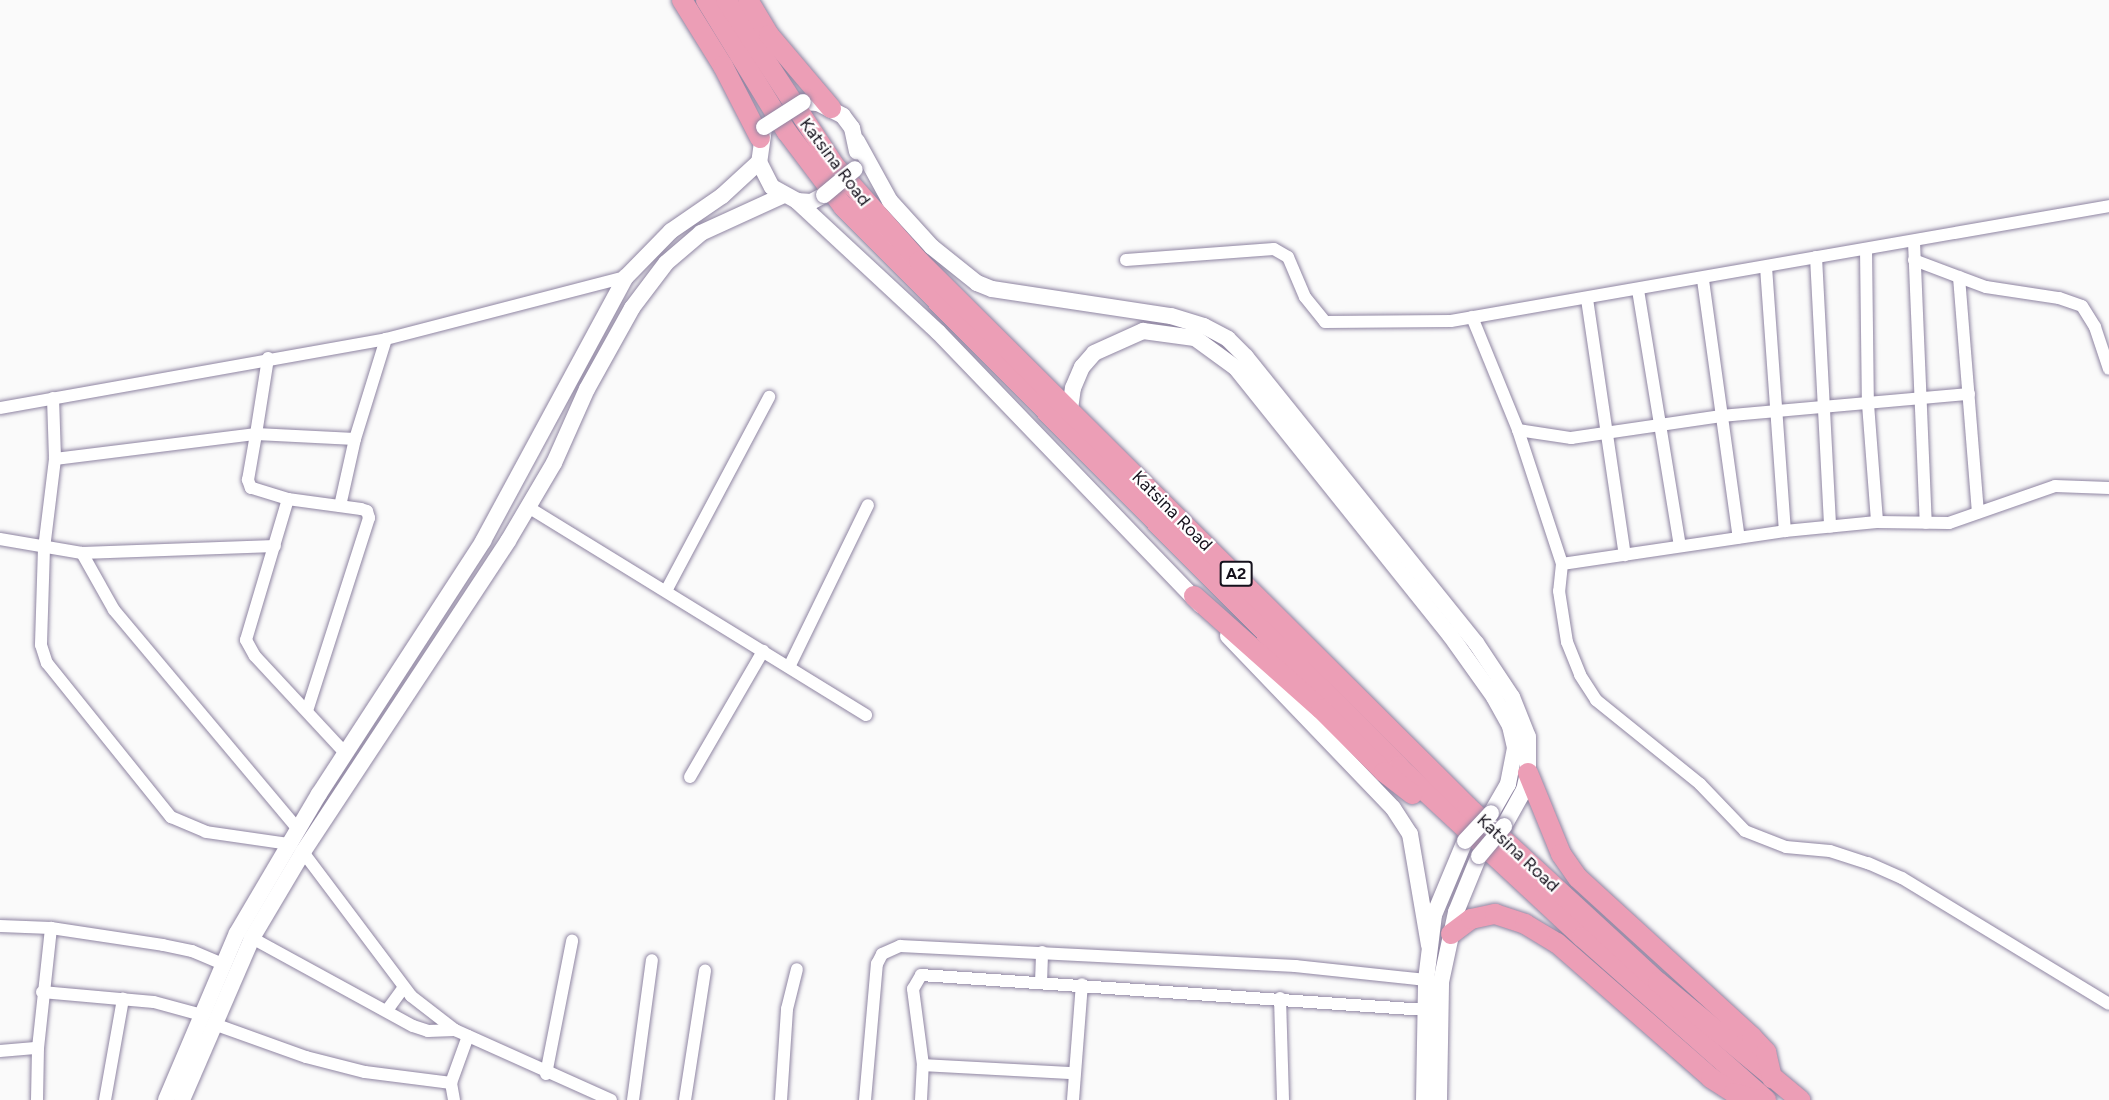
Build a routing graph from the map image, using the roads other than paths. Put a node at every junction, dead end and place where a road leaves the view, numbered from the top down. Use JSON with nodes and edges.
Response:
{"nodes":[{"id":1,"x":682,"y":0,"type":"edge"},
{"id":2,"x":706,"y":0,"type":"edge"},
{"id":3,"x":726,"y":0,"type":"edge"},
{"id":4,"x":748,"y":0,"type":"edge"},
{"id":5,"x":831,"y":108,"type":"junction"},
{"id":6,"x":762,"y":133,"type":"junction"},
{"id":7,"x":857,"y":141,"type":"junction"},
{"id":8,"x":759,"y":162,"type":"junction"},
{"id":9,"x":790,"y":198,"type":"junction"},
{"id":10,"x":2109,"y":206,"type":"edge"},
{"id":11,"x":1914,"y":242,"type":"junction"},
{"id":12,"x":1866,"y":249,"type":"junction"},
{"id":13,"x":1816,"y":257,"type":"junction"},
{"id":14,"x":1126,"y":260,"type":"dead end"},
{"id":15,"x":1914,"y":260,"type":"junction"},
{"id":16,"x":1766,"y":267,"type":"junction"},
{"id":17,"x":626,"y":277,"type":"junction"},
{"id":18,"x":1959,"y":277,"type":"junction"},
{"id":19,"x":1703,"y":280,"type":"junction"},
{"id":20,"x":1638,"y":290,"type":"junction"},
{"id":21,"x":1587,"y":299,"type":"junction"},
{"id":22,"x":1472,"y":317,"type":"junction"},
{"id":23,"x":386,"y":339,"type":"junction"},
{"id":24,"x":268,"y":358,"type":"junction"},
{"id":25,"x":2109,"y":369,"type":"edge"},
{"id":26,"x":1969,"y":394,"type":"junction"},
{"id":27,"x":769,"y":397,"type":"dead end"},
{"id":28,"x":53,"y":398,"type":"junction"},
{"id":29,"x":1921,"y":401,"type":"junction"},
{"id":30,"x":1868,"y":404,"type":"junction"},
{"id":31,"x":0,"y":408,"type":"edge"},
{"id":32,"x":1822,"y":408,"type":"junction"},
{"id":33,"x":1070,"y":409,"type":"junction"},
{"id":34,"x":1774,"y":410,"type":"junction"},
{"id":35,"x":1721,"y":416,"type":"junction"},
{"id":36,"x":1660,"y":423,"type":"junction"},
{"id":37,"x":1518,"y":430,"type":"junction"},
{"id":38,"x":1607,"y":432,"type":"junction"},
{"id":39,"x":256,"y":434,"type":"junction"},
{"id":40,"x":355,"y":439,"type":"junction"},
{"id":41,"x":55,"y":459,"type":"junction"},
{"id":42,"x":2109,"y":488,"type":"edge"},
{"id":43,"x":288,"y":499,"type":"junction"},
{"id":44,"x":868,"y":505,"type":"dead end"},
{"id":45,"x":340,"y":506,"type":"junction"},
{"id":46,"x":528,"y":507,"type":"junction"},
{"id":47,"x":1978,"y":512,"type":"junction"},
{"id":48,"x":1878,"y":522,"type":"junction"},
{"id":49,"x":1926,"y":522,"type":"junction"},
{"id":50,"x":1830,"y":526,"type":"junction"},
{"id":51,"x":1785,"y":531,"type":"junction"},
{"id":52,"x":0,"y":538,"type":"edge"},
{"id":53,"x":1739,"y":538,"type":"junction"},
{"id":54,"x":275,"y":546,"type":"junction"},
{"id":55,"x":1680,"y":546,"type":"junction"},
{"id":56,"x":44,"y":548,"type":"junction"},
{"id":57,"x":82,"y":553,"type":"junction"},
{"id":58,"x":1625,"y":555,"type":"junction"},
{"id":59,"x":1562,"y":564,"type":"junction"},
{"id":60,"x":666,"y":591,"type":"junction"},
{"id":61,"x":1194,"y":596,"type":"junction"},
{"id":62,"x":763,"y":651,"type":"junction"},
{"id":63,"x":789,"y":667,"type":"junction"},
{"id":64,"x":307,"y":711,"type":"junction"},
{"id":65,"x":866,"y":715,"type":"dead end"},
{"id":66,"x":345,"y":753,"type":"junction"},
{"id":67,"x":1528,"y":773,"type":"junction"},
{"id":68,"x":690,"y":777,"type":"dead end"},
{"id":69,"x":1445,"y":810,"type":"junction"},
{"id":70,"x":298,"y":830,"type":"junction"},
{"id":71,"x":296,"y":848,"type":"junction"},
{"id":72,"x":0,"y":926,"type":"edge"},
{"id":73,"x":51,"y":928,"type":"junction"},
{"id":74,"x":1450,"y":933,"type":"junction"},
{"id":75,"x":252,"y":938,"type":"junction"},
{"id":76,"x":572,"y":941,"type":"dead end"},
{"id":77,"x":1429,"y":945,"type":"junction"},
{"id":78,"x":1042,"y":952,"type":"junction"},
{"id":79,"x":652,"y":960,"type":"dead end"},
{"id":80,"x":223,"y":964,"type":"junction"},
{"id":81,"x":797,"y":969,"type":"dead end"},
{"id":82,"x":705,"y":970,"type":"dead end"},
{"id":83,"x":1426,"y":980,"type":"junction"},
{"id":84,"x":1041,"y":982,"type":"junction"},
{"id":85,"x":1082,"y":984,"type":"junction"},
{"id":86,"x":404,"y":987,"type":"junction"},
{"id":87,"x":42,"y":992,"type":"junction"},
{"id":88,"x":1280,"y":998,"type":"junction"},
{"id":89,"x":123,"y":999,"type":"junction"},
{"id":90,"x":2109,"y":1004,"type":"edge"},
{"id":91,"x":388,"y":1009,"type":"junction"},
{"id":92,"x":1425,"y":1010,"type":"junction"},
{"id":93,"x":208,"y":1020,"type":"junction"},
{"id":94,"x":455,"y":1030,"type":"junction"},
{"id":95,"x":468,"y":1036,"type":"junction"},
{"id":96,"x":38,"y":1048,"type":"junction"},
{"id":97,"x":0,"y":1051,"type":"edge"},
{"id":98,"x":922,"y":1065,"type":"junction"},
{"id":99,"x":1073,"y":1073,"type":"junction"},
{"id":100,"x":546,"y":1074,"type":"junction"},
{"id":101,"x":1772,"y":1078,"type":"junction"},
{"id":102,"x":451,"y":1083,"type":"junction"},
{"id":103,"x":37,"y":1100,"type":"edge"},
{"id":104,"x":105,"y":1100,"type":"edge"},
{"id":105,"x":166,"y":1100,"type":"edge"},
{"id":106,"x":182,"y":1100,"type":"edge"},
{"id":107,"x":454,"y":1100,"type":"edge"},
{"id":108,"x":611,"y":1100,"type":"edge"},
{"id":109,"x":633,"y":1100,"type":"edge"},
{"id":110,"x":685,"y":1100,"type":"edge"},
{"id":111,"x":781,"y":1100,"type":"edge"},
{"id":112,"x":865,"y":1100,"type":"edge"},
{"id":113,"x":921,"y":1100,"type":"edge"},
{"id":114,"x":1073,"y":1100,"type":"edge"},
{"id":115,"x":1283,"y":1100,"type":"edge"},
{"id":116,"x":1424,"y":1100,"type":"edge"},
{"id":117,"x":1439,"y":1100,"type":"edge"},
{"id":118,"x":1760,"y":1100,"type":"edge"},
{"id":119,"x":1766,"y":1100,"type":"edge"},
{"id":120,"x":1800,"y":1100,"type":"edge"}],
"edges":[{"from":1,"to":6,"type":"highway"},
{"from":2,"to":69,"type":"highway","name":"Katsina Road","number":"A2"},
{"from":3,"to":33,"type":"highway","name":"Katsina Road","number":"A2"},
{"from":4,"to":5,"type":"highway"},
{"from":5,"to":6,"type":"main road","bridge":true},
{"from":5,"to":7,"type":"main road"},
{"from":6,"to":8,"type":"main road"},
{"from":7,"to":9,"type":"main road","bridge":true},
{"from":7,"to":67,"type":"main road"},
{"from":8,"to":9,"type":"main road"},
{"from":8,"to":17,"type":"main road"},
{"from":9,"to":46,"type":"main road"},
{"from":9,"to":61,"type":"main road"},
{"from":10,"to":11,"type":"street"},
{"from":11,"to":12,"type":"street"},
{"from":11,"to":15,"type":"street"},
{"from":12,"to":13,"type":"street"},
{"from":12,"to":30,"type":"street"},
{"from":13,"to":16,"type":"street"},
{"from":13,"to":32,"type":"street"},
{"from":14,"to":22,"type":"street"},
{"from":15,"to":18,"type":"street"},
{"from":15,"to":29,"type":"street"},
{"from":16,"to":19,"type":"street"},
{"from":16,"to":34,"type":"street"},
{"from":17,"to":23,"type":"street"},
{"from":17,"to":66,"type":"main road"},
{"from":18,"to":25,"type":"street"},
{"from":18,"to":26,"type":"street"},
{"from":19,"to":20,"type":"street"},
{"from":19,"to":35,"type":"street"},
{"from":20,"to":21,"type":"street"},
{"from":20,"to":36,"type":"street"},
{"from":21,"to":22,"type":"street"},
{"from":21,"to":38,"type":"street"},
{"from":22,"to":37,"type":"street"},
{"from":23,"to":24,"type":"street"},
{"from":23,"to":40,"type":"street"},
{"from":24,"to":28,"type":"street"},
{"from":24,"to":39,"type":"street"},
{"from":26,"to":29,"type":"street"},
{"from":26,"to":47,"type":"street"},
{"from":27,"to":60,"type":"street"},
{"from":28,"to":31,"type":"street"},
{"from":28,"to":41,"type":"street"},
{"from":29,"to":30,"type":"street"},
{"from":29,"to":49,"type":"street"},
{"from":30,"to":32,"type":"street"},
{"from":30,"to":48,"type":"street"},
{"from":32,"to":34,"type":"street"},
{"from":32,"to":50,"type":"street"},
{"from":33,"to":77,"type":"main road","bridge":true},
{"from":33,"to":101,"type":"highway","name":"Katsina Road","number":"A2"},
{"from":34,"to":35,"type":"street"},
{"from":34,"to":51,"type":"street"},
{"from":35,"to":36,"type":"street"},
{"from":35,"to":53,"type":"street"},
{"from":36,"to":38,"type":"street"},
{"from":36,"to":55,"type":"street"},
{"from":37,"to":38,"type":"street"},
{"from":37,"to":59,"type":"street"},
{"from":38,"to":58,"type":"street"},
{"from":39,"to":40,"type":"street"},
{"from":39,"to":41,"type":"street"},
{"from":39,"to":43,"type":"street"},
{"from":40,"to":45,"type":"street"},
{"from":41,"to":56,"type":"street"},
{"from":42,"to":47,"type":"street"},
{"from":43,"to":45,"type":"street"},
{"from":43,"to":54,"type":"street"},
{"from":44,"to":63,"type":"street"},
{"from":45,"to":64,"type":"street"},
{"from":46,"to":60,"type":"street"},
{"from":46,"to":71,"type":"main road"},
{"from":47,"to":49,"type":"street"},
{"from":48,"to":49,"type":"street"},
{"from":48,"to":50,"type":"street"},
{"from":50,"to":51,"type":"street"},
{"from":51,"to":53,"type":"street"},
{"from":52,"to":56,"type":"street"},
{"from":53,"to":55,"type":"street"},
{"from":54,"to":57,"type":"street"},
{"from":54,"to":64,"type":"street"},
{"from":55,"to":58,"type":"street"},
{"from":56,"to":57,"type":"street"},
{"from":56,"to":71,"type":"street"},
{"from":57,"to":70,"type":"street"},
{"from":58,"to":59,"type":"street"},
{"from":59,"to":90,"type":"street"},
{"from":60,"to":62,"type":"street"},
{"from":61,"to":69,"type":"highway"},
{"from":61,"to":77,"type":"main road"},
{"from":62,"to":63,"type":"street"},
{"from":62,"to":68,"type":"street"},
{"from":63,"to":65,"type":"street"},
{"from":64,"to":66,"type":"street"},
{"from":66,"to":70,"type":"main road"},
{"from":67,"to":74,"type":"main road","bridge":true},
{"from":67,"to":101,"type":"highway"},
{"from":69,"to":119,"type":"highway","name":"Katsina Road","number":"A2"},
{"from":70,"to":71,"type":"main road"},
{"from":71,"to":75,"type":"main road"},
{"from":71,"to":80,"type":"main road"},
{"from":71,"to":86,"type":"street"},
{"from":72,"to":73,"type":"street"},
{"from":73,"to":80,"type":"street"},
{"from":73,"to":87,"type":"street"},
{"from":74,"to":117,"type":"main road"},
{"from":74,"to":118,"type":"highway"},
{"from":75,"to":91,"type":"street"},
{"from":75,"to":93,"type":"main road"},
{"from":76,"to":100,"type":"street"},
{"from":77,"to":83,"type":"main road"},
{"from":78,"to":83,"type":"street"},
{"from":78,"to":84,"type":"street"},
{"from":78,"to":112,"type":"street"},
{"from":79,"to":109,"type":"street"},
{"from":80,"to":93,"type":"main road"},
{"from":81,"to":111,"type":"street"},
{"from":82,"to":110,"type":"street"},
{"from":83,"to":92,"type":"main road"},
{"from":84,"to":85,"type":"street"},
{"from":84,"to":98,"type":"street"},
{"from":85,"to":88,"type":"street"},
{"from":85,"to":99,"type":"street"},
{"from":86,"to":91,"type":"street"},
{"from":86,"to":94,"type":"street"},
{"from":87,"to":89,"type":"street"},
{"from":87,"to":96,"type":"street"},
{"from":88,"to":92,"type":"street"},
{"from":88,"to":115,"type":"street"},
{"from":89,"to":93,"type":"street"},
{"from":89,"to":104,"type":"street"},
{"from":91,"to":94,"type":"street"},
{"from":92,"to":116,"type":"main road"},
{"from":93,"to":102,"type":"street"},
{"from":93,"to":105,"type":"main road"},
{"from":93,"to":106,"type":"main road"},
{"from":94,"to":95,"type":"street"},
{"from":95,"to":100,"type":"street"},
{"from":95,"to":102,"type":"street"},
{"from":96,"to":97,"type":"street"},
{"from":96,"to":103,"type":"street"},
{"from":98,"to":99,"type":"street"},
{"from":98,"to":113,"type":"street"},
{"from":99,"to":114,"type":"street"},
{"from":100,"to":108,"type":"street"},
{"from":101,"to":120,"type":"highway","name":"Katsina Road","number":"A2"},
{"from":102,"to":107,"type":"street"}]}
